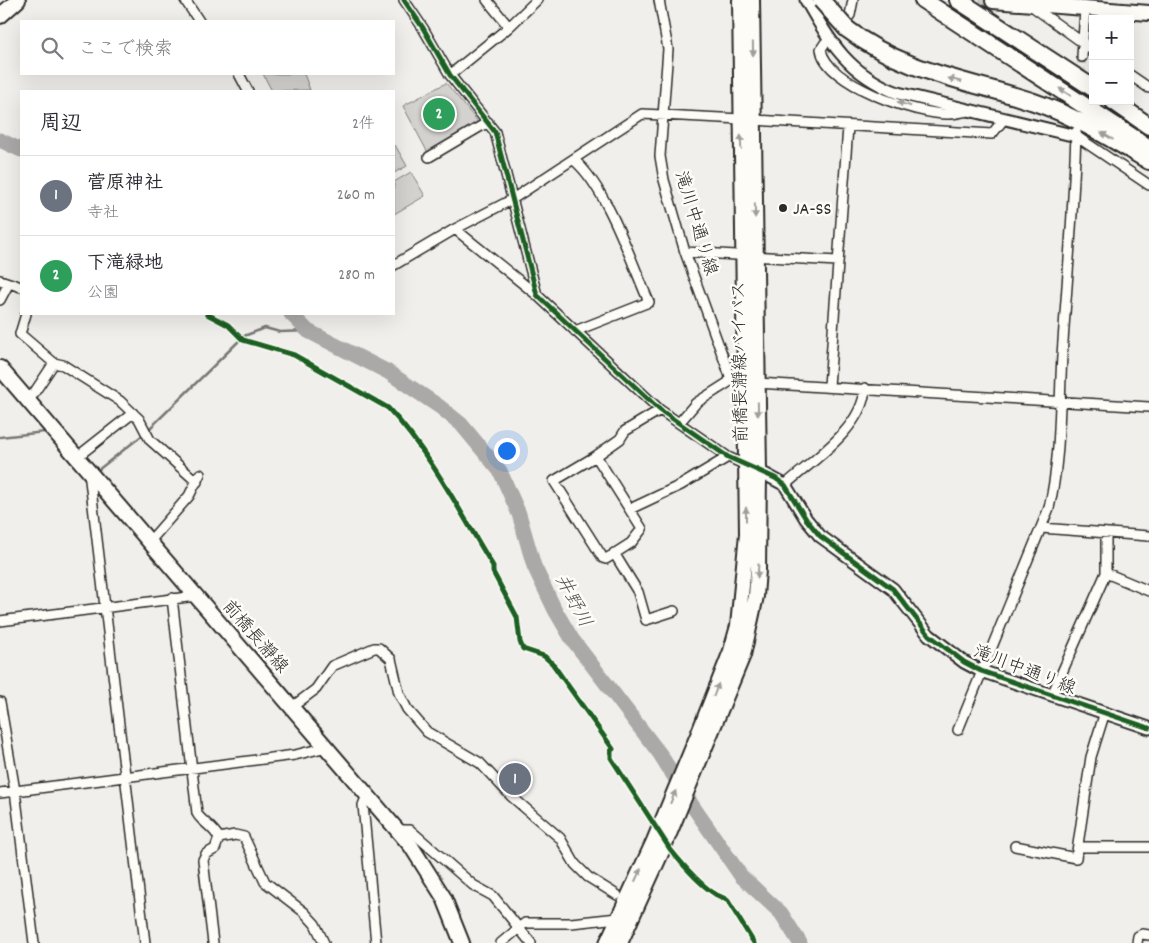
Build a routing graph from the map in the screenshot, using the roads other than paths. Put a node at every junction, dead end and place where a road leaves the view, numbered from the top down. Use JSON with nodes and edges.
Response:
{"nodes":[{"id":1,"x":18,"y":0,"type":"edge"},
{"id":2,"x":185,"y":0,"type":"edge"},
{"id":3,"x":404,"y":0,"type":"edge"},
{"id":4,"x":487,"y":0,"type":"edge"},
{"id":5,"x":538,"y":0,"type":"edge"},
{"id":6,"x":659,"y":0,"type":"edge"},
{"id":7,"x":740,"y":0,"type":"edge"},
{"id":8,"x":752,"y":0,"type":"edge"},
{"id":9,"x":806,"y":0,"type":"edge"},
{"id":10,"x":821,"y":0,"type":"edge"},
{"id":11,"x":853,"y":0,"type":"edge"},
{"id":12,"x":923,"y":0,"type":"edge"},
{"id":13,"x":958,"y":0,"type":"edge"},
{"id":14,"x":976,"y":0,"type":"edge"},
{"id":15,"x":993,"y":1,"type":"edge"},
{"id":16,"x":1025,"y":2,"type":"edge"},
{"id":17,"x":1085,"y":9,"type":"junction"},
{"id":18,"x":1149,"y":13,"type":"edge"},
{"id":19,"x":0,"y":16,"type":"edge"},
{"id":20,"x":198,"y":20,"type":"edge"},
{"id":21,"x":509,"y":27,"type":"junction"},
{"id":22,"x":836,"y":33,"type":"junction"},
{"id":23,"x":1082,"y":42,"type":"junction"},
{"id":24,"x":1089,"y":47,"type":"edge"},
{"id":25,"x":1082,"y":58,"type":"tunnel mouth"},
{"id":26,"x":240,"y":75,"type":"edge"},
{"id":27,"x":450,"y":76,"type":"junction"},
{"id":28,"x":1089,"y":76,"type":"edge"},
{"id":29,"x":1134,"y":78,"type":"edge"},
{"id":30,"x":1089,"y":85,"type":"edge"},
{"id":31,"x":1149,"y":88,"type":"edge"},
{"id":32,"x":248,"y":90,"type":"edge"},
{"id":33,"x":1119,"y":105,"type":"edge"},
{"id":34,"x":968,"y":111,"type":"junction"},
{"id":35,"x":664,"y":116,"type":"junction"},
{"id":36,"x":1004,"y":119,"type":"junction"},
{"id":37,"x":748,"y":120,"type":"junction"},
{"id":38,"x":488,"y":122,"type":"junction"},
{"id":39,"x":1149,"y":126,"type":"edge"},
{"id":40,"x":848,"y":127,"type":"junction"},
{"id":41,"x":1076,"y":134,"type":"junction"},
{"id":42,"x":1149,"y":148,"type":"edge"},
{"id":43,"x":429,"y":157,"type":"dead end"},
{"id":44,"x":574,"y":160,"type":"junction"},
{"id":45,"x":1149,"y":161,"type":"edge"},
{"id":46,"x":1149,"y":185,"type":"edge"},
{"id":47,"x":511,"y":200,"type":"junction"},
{"id":48,"x":455,"y":229,"type":"junction"},
{"id":49,"x":685,"y":252,"type":"junction"},
{"id":50,"x":750,"y":256,"type":"junction"},
{"id":51,"x":838,"y":261,"type":"junction"},
{"id":52,"x":395,"y":264,"type":"edge"},
{"id":53,"x":4,"y":281,"type":"edge"},
{"id":54,"x":20,"y":287,"type":"edge"},
{"id":55,"x":537,"y":295,"type":"junction"},
{"id":56,"x":0,"y":300,"type":"edge"},
{"id":57,"x":26,"y":315,"type":"edge"},
{"id":58,"x":575,"y":331,"type":"junction"},
{"id":59,"x":54,"y":363,"type":"junction"},
{"id":60,"x":0,"y":368,"type":"edge"},
{"id":61,"x":757,"y":383,"type":"junction"},
{"id":62,"x":829,"y":386,"type":"junction"},
{"id":63,"x":865,"y":388,"type":"junction"},
{"id":64,"x":1059,"y":400,"type":"junction"},
{"id":65,"x":28,"y":402,"type":"junction"},
{"id":66,"x":1149,"y":406,"type":"edge"},
{"id":67,"x":660,"y":410,"type":"junction"},
{"id":68,"x":133,"y":413,"type":"junction"},
{"id":69,"x":679,"y":423,"type":"junction"},
{"id":70,"x":77,"y":456,"type":"junction"},
{"id":71,"x":596,"y":456,"type":"junction"},
{"id":72,"x":728,"y":457,"type":"junction"},
{"id":73,"x":746,"y":464,"type":"junction"},
{"id":74,"x":88,"y":471,"type":"junction"},
{"id":75,"x":759,"y":471,"type":"junction"},
{"id":76,"x":785,"y":485,"type":"junction"},
{"id":77,"x":630,"y":510,"type":"junction"},
{"id":78,"x":1041,"y":528,"type":"junction"},
{"id":79,"x":1106,"y":534,"type":"junction"},
{"id":80,"x":1149,"y":536,"type":"edge"},
{"id":81,"x":150,"y":541,"type":"junction"},
{"id":82,"x":614,"y":553,"type":"junction"},
{"id":83,"x":1106,"y":573,"type":"junction"},
{"id":84,"x":1149,"y":592,"type":"edge"},
{"id":85,"x":196,"y":596,"type":"junction"},
{"id":86,"x":172,"y":598,"type":"junction"},
{"id":87,"x":104,"y":608,"type":"junction"},
{"id":88,"x":674,"y":611,"type":"dead end"},
{"id":89,"x":0,"y":621,"type":"edge"},
{"id":90,"x":981,"y":671,"type":"junction"},
{"id":91,"x":1052,"y":695,"type":"junction"},
{"id":92,"x":0,"y":702,"type":"edge"},
{"id":93,"x":292,"y":707,"type":"junction"},
{"id":94,"x":1105,"y":712,"type":"junction"},
{"id":95,"x":1149,"y":728,"type":"edge"},
{"id":96,"x":958,"y":730,"type":"dead end"},
{"id":97,"x":702,"y":740,"type":"junction"},
{"id":98,"x":326,"y":748,"type":"junction"},
{"id":99,"x":191,"y":769,"type":"junction"},
{"id":100,"x":124,"y":777,"type":"junction"},
{"id":101,"x":15,"y":791,"type":"junction"},
{"id":102,"x":0,"y":793,"type":"edge"},
{"id":103,"x":368,"y":793,"type":"junction"},
{"id":104,"x":397,"y":830,"type":"junction"},
{"id":105,"x":219,"y":838,"type":"junction"},
{"id":106,"x":658,"y":846,"type":"junction"},
{"id":107,"x":1015,"y":846,"type":"dead end"},
{"id":108,"x":1078,"y":847,"type":"junction"},
{"id":109,"x":1149,"y":847,"type":"edge"},
{"id":110,"x":617,"y":895,"type":"dead end"},
{"id":111,"x":618,"y":918,"type":"junction"},
{"id":112,"x":520,"y":929,"type":"junction"},
{"id":113,"x":1149,"y":935,"type":"edge"},
{"id":114,"x":34,"y":943,"type":"edge"},
{"id":115,"x":145,"y":943,"type":"edge"},
{"id":116,"x":213,"y":943,"type":"edge"},
{"id":117,"x":324,"y":943,"type":"edge"},
{"id":118,"x":376,"y":943,"type":"edge"},
{"id":119,"x":462,"y":943,"type":"edge"},
{"id":120,"x":501,"y":943,"type":"edge"},
{"id":121,"x":531,"y":943,"type":"edge"},
{"id":122,"x":607,"y":943,"type":"edge"},
{"id":123,"x":620,"y":943,"type":"edge"},
{"id":124,"x":1137,"y":943,"type":"edge"}],
"edges":[{"from":1,"to":19,"type":"main road"},
{"from":2,"to":20,"type":"street"},
{"from":3,"to":27,"type":"street"},
{"from":4,"to":21,"type":"street"},
{"from":5,"to":21,"type":"street"},
{"from":6,"to":35,"type":"street","name":"滝川中通り線"},
{"from":7,"to":37,"type":"main road","name":"前橋長瀞線バイパス"},
{"from":8,"to":37,"type":"main road","name":"前橋長瀞線バイパス","one_way":true},
{"from":9,"to":22,"type":"street"},
{"from":10,"to":22,"type":"highway","bridge":true},
{"from":11,"to":22,"type":"street"},
{"from":42,"to":12,"type":"highway","one_way":true},
{"from":13,"to":30,"type":"highway"},
{"from":14,"to":28,"type":"highway"},
{"from":15,"to":16,"type":"main road"},
{"from":16,"to":17,"type":"main road"},
{"from":16,"to":23,"type":"street"},
{"from":17,"to":18,"type":"main road"},
{"from":17,"to":23,"type":"street"},
{"from":21,"to":27,"type":"street"},
{"from":22,"to":34,"type":"street"},
{"from":34,"to":22,"type":"street","one_way":true},
{"from":45,"to":22,"type":"highway","one_way":true},
{"from":23,"to":24,"type":"street"},
{"from":23,"to":25,"type":"street"},
{"from":26,"to":32,"type":"street"},
{"from":27,"to":38,"type":"street"},
{"from":29,"to":31,"type":"street"},
{"from":33,"to":39,"type":"highway"},
{"from":34,"to":36,"type":"street"},
{"from":35,"to":37,"type":"street"},
{"from":35,"to":44,"type":"street"},
{"from":35,"to":49,"type":"street","name":"滝川中通り線"},
{"from":36,"to":40,"type":"street"},
{"from":36,"to":41,"type":"street"},
{"from":37,"to":40,"type":"street"},
{"from":37,"to":50,"type":"main road","name":"前橋長瀞線バイパス"},
{"from":38,"to":43,"type":"street"},
{"from":38,"to":47,"type":"street"},
{"from":40,"to":51,"type":"street"},
{"from":41,"to":46,"type":"street"},
{"from":41,"to":64,"type":"street"},
{"from":44,"to":47,"type":"street"},
{"from":44,"to":58,"type":"street"},
{"from":47,"to":48,"type":"street"},
{"from":47,"to":55,"type":"street"},
{"from":48,"to":52,"type":"street"},
{"from":48,"to":55,"type":"street"},
{"from":49,"to":50,"type":"street"},
{"from":49,"to":69,"type":"street","name":"滝川中通り線"},
{"from":50,"to":51,"type":"street"},
{"from":50,"to":61,"type":"main road","name":"前橋長瀞線バイパス"},
{"from":50,"to":73,"type":"main road","name":"前橋長瀞線バイパス"},
{"from":51,"to":62,"type":"street"},
{"from":53,"to":54,"type":"street"},
{"from":53,"to":56,"type":"street"},
{"from":55,"to":58,"type":"street"},
{"from":57,"to":59,"type":"street"},
{"from":58,"to":67,"type":"street"},
{"from":59,"to":65,"type":"street"},
{"from":59,"to":68,"type":"street"},
{"from":60,"to":65,"type":"main road","name":"前橋長瀞線"},
{"from":61,"to":62,"type":"street"},
{"from":61,"to":75,"type":"main road","name":"前橋長瀞線バイパス","one_way":true},
{"from":62,"to":63,"type":"street"},
{"from":63,"to":64,"type":"street"},
{"from":63,"to":76,"type":"street"},
{"from":64,"to":66,"type":"street"},
{"from":64,"to":78,"type":"street"},
{"from":65,"to":70,"type":"main road","name":"前橋長瀞線"},
{"from":67,"to":69,"type":"street"},
{"from":67,"to":71,"type":"street"},
{"from":68,"to":70,"type":"street"},
{"from":68,"to":81,"type":"street"},
{"from":69,"to":72,"type":"street","name":"滝川中通り線"},
{"from":70,"to":74,"type":"main road","name":"前橋長瀞線"},
{"from":71,"to":77,"type":"street"},
{"from":71,"to":82,"type":"street"},
{"from":72,"to":73,"type":"street","name":"滝川中通り線"},
{"from":72,"to":77,"type":"street"},
{"from":73,"to":75,"type":"street","name":"滝川中通り線"},
{"from":97,"to":73,"type":"main road","name":"前橋長瀞線バイパス","one_way":true},
{"from":74,"to":81,"type":"main road","name":"前橋長瀞線"},
{"from":74,"to":87,"type":"street"},
{"from":75,"to":76,"type":"street","name":"滝川中通り線"},
{"from":75,"to":97,"type":"main road","name":"前橋長瀞線バイパス","one_way":true},
{"from":76,"to":90,"type":"street","name":"滝川中通り線"},
{"from":77,"to":82,"type":"street"},
{"from":78,"to":79,"type":"street"},
{"from":78,"to":90,"type":"street"},
{"from":79,"to":80,"type":"street"},
{"from":79,"to":83,"type":"street"},
{"from":81,"to":85,"type":"main road","name":"前橋長瀞線"},
{"from":82,"to":88,"type":"street"},
{"from":83,"to":84,"type":"street"},
{"from":83,"to":91,"type":"street"},
{"from":85,"to":86,"type":"street"},
{"from":85,"to":93,"type":"main road","name":"前橋長瀞線"},
{"from":86,"to":87,"type":"street"},
{"from":86,"to":99,"type":"street"},
{"from":87,"to":89,"type":"street"},
{"from":87,"to":100,"type":"street"},
{"from":90,"to":91,"type":"street","name":"滝川中通り線"},
{"from":90,"to":96,"type":"street"},
{"from":91,"to":94,"type":"street","name":"滝川中通り線"},
{"from":92,"to":101,"type":"street"},
{"from":93,"to":98,"type":"main road","name":"前橋長瀞線"},
{"from":93,"to":110,"type":"street"},
{"from":94,"to":95,"type":"street","name":"滝川中通り線"},
{"from":94,"to":108,"type":"street"},
{"from":97,"to":106,"type":"main road"},
{"from":98,"to":99,"type":"street"},
{"from":98,"to":103,"type":"main road","name":"前橋長瀞線"},
{"from":99,"to":100,"type":"street"},
{"from":99,"to":105,"type":"street"},
{"from":100,"to":101,"type":"street"},
{"from":100,"to":115,"type":"street"},
{"from":101,"to":102,"type":"street"},
{"from":101,"to":114,"type":"street"},
{"from":103,"to":104,"type":"main road","name":"前橋長瀞線"},
{"from":103,"to":118,"type":"street"},
{"from":104,"to":112,"type":"street"},
{"from":104,"to":119,"type":"main road","name":"前橋長瀞線"},
{"from":105,"to":116,"type":"street"},
{"from":105,"to":117,"type":"street"},
{"from":111,"to":106,"type":"main road","one_way":true},
{"from":106,"to":123,"type":"main road"},
{"from":107,"to":108,"type":"street"},
{"from":108,"to":109,"type":"street"},
{"from":111,"to":112,"type":"street"},
{"from":111,"to":122,"type":"main road"},
{"from":112,"to":120,"type":"street"},
{"from":112,"to":121,"type":"street"},
{"from":113,"to":124,"type":"street"}]}
